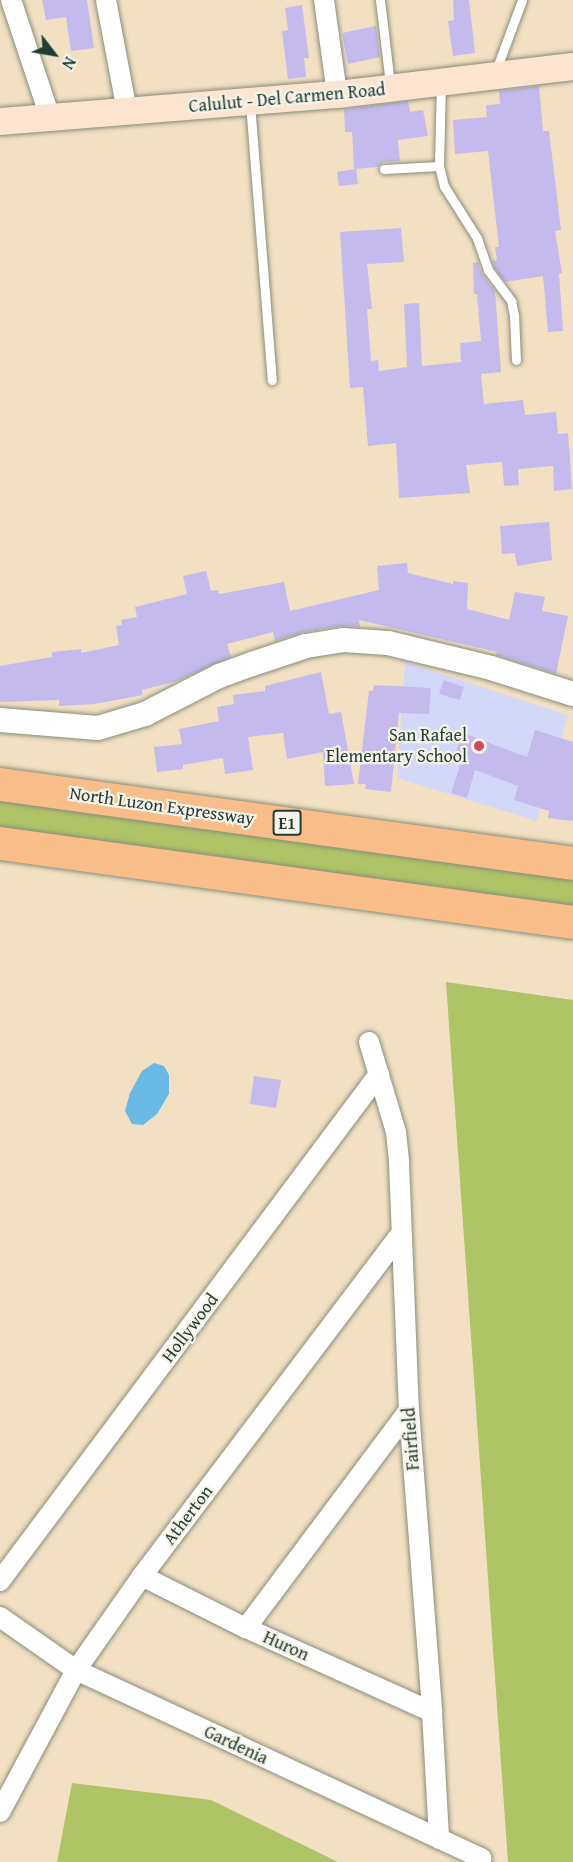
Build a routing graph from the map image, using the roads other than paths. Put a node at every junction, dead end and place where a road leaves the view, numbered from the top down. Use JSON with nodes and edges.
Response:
{"nodes":[{"id":1,"x":11,"y":0,"type":"edge"},
{"id":2,"x":106,"y":0,"type":"edge"},
{"id":3,"x":324,"y":0,"type":"edge"},
{"id":4,"x":380,"y":0,"type":"edge"},
{"id":5,"x":522,"y":0,"type":"edge"},
{"id":6,"x":573,"y":66,"type":"edge"},
{"id":7,"x":493,"y":78,"type":"junction"},
{"id":8,"x":441,"y":83,"type":"junction"},
{"id":9,"x":391,"y":89,"type":"junction"},
{"id":10,"x":338,"y":94,"type":"junction"},
{"id":11,"x":250,"y":100,"type":"junction"},
{"id":12,"x":127,"y":111,"type":"junction"},
{"id":13,"x":50,"y":117,"type":"junction"},
{"id":14,"x":0,"y":121,"type":"edge"},
{"id":15,"x":439,"y":165,"type":"junction"},
{"id":16,"x":384,"y":169,"type":"dead end"},
{"id":17,"x":516,"y":360,"type":"dead end"},
{"id":18,"x":272,"y":380,"type":"dead end"},
{"id":19,"x":573,"y":694,"type":"edge"},
{"id":20,"x":0,"y":720,"type":"edge"},
{"id":21,"x":0,"y":784,"type":"edge"},
{"id":22,"x":0,"y":843,"type":"edge"},
{"id":23,"x":573,"y":863,"type":"edge"},
{"id":24,"x":573,"y":922,"type":"edge"},
{"id":25,"x":369,"y":1042,"type":"dead end"},
{"id":26,"x":380,"y":1074,"type":"junction"},
{"id":27,"x":401,"y":1233,"type":"junction"},
{"id":28,"x":409,"y":1410,"type":"junction"},
{"id":29,"x":142,"y":1576,"type":"junction"},
{"id":30,"x":0,"y":1581,"type":"edge"},
{"id":31,"x":0,"y":1617,"type":"edge"},
{"id":32,"x":246,"y":1628,"type":"junction"},
{"id":33,"x":76,"y":1670,"type":"junction"},
{"id":34,"x":432,"y":1712,"type":"junction"},
{"id":35,"x":0,"y":1812,"type":"edge"},
{"id":36,"x":439,"y":1839,"type":"junction"},
{"id":37,"x":481,"y":1858,"type":"dead end"}],
"edges":[{"from":1,"to":13,"type":"street"},
{"from":2,"to":12,"type":"street"},
{"from":3,"to":10,"type":"street"},
{"from":4,"to":9,"type":"lane"},
{"from":5,"to":7,"type":"lane"},
{"from":6,"to":7,"type":"main road","name":"Calulut - Del Carmen Road"},
{"from":7,"to":8,"type":"main road","name":"Calulut - Del Carmen Road"},
{"from":8,"to":9,"type":"main road","name":"Calulut - Del Carmen Road"},
{"from":8,"to":15,"type":"lane"},
{"from":9,"to":10,"type":"main road","name":"Calulut - Del Carmen Road"},
{"from":10,"to":11,"type":"main road","name":"Calulut - Del Carmen Road"},
{"from":11,"to":12,"type":"main road","name":"Calulut - Del Carmen Road"},
{"from":11,"to":18,"type":"lane"},
{"from":12,"to":13,"type":"main road","name":"Calulut - Del Carmen Road"},
{"from":13,"to":14,"type":"main road","name":"Calulut - Del Carmen Road"},
{"from":15,"to":16,"type":"lane"},
{"from":15,"to":17,"type":"lane"},
{"from":19,"to":20,"type":"street"},
{"from":21,"to":23,"type":"highway","name":"North Luzon Expressway","number":"E1"},
{"from":22,"to":24,"type":"highway"},
{"from":25,"to":26,"type":"street","name":"Fairfield"},
{"from":26,"to":27,"type":"street","name":"Fairfield"},
{"from":26,"to":30,"type":"street","name":"Hollywood"},
{"from":27,"to":28,"type":"street","name":"Fairfield"},
{"from":27,"to":29,"type":"street","name":"Atherton"},
{"from":28,"to":32,"type":"street"},
{"from":28,"to":34,"type":"street","name":"Fairfield"},
{"from":29,"to":32,"type":"street","name":"Huron"},
{"from":29,"to":33,"type":"street","name":"Atherton"},
{"from":31,"to":33,"type":"street","name":"Gardenia"},
{"from":32,"to":34,"type":"street","name":"Huron"},
{"from":33,"to":35,"type":"street","name":"Atherton"},
{"from":33,"to":36,"type":"street","name":"Gardenia"},
{"from":34,"to":36,"type":"street","name":"Fairfield"},
{"from":36,"to":37,"type":"street","name":"Gardenia"}]}
